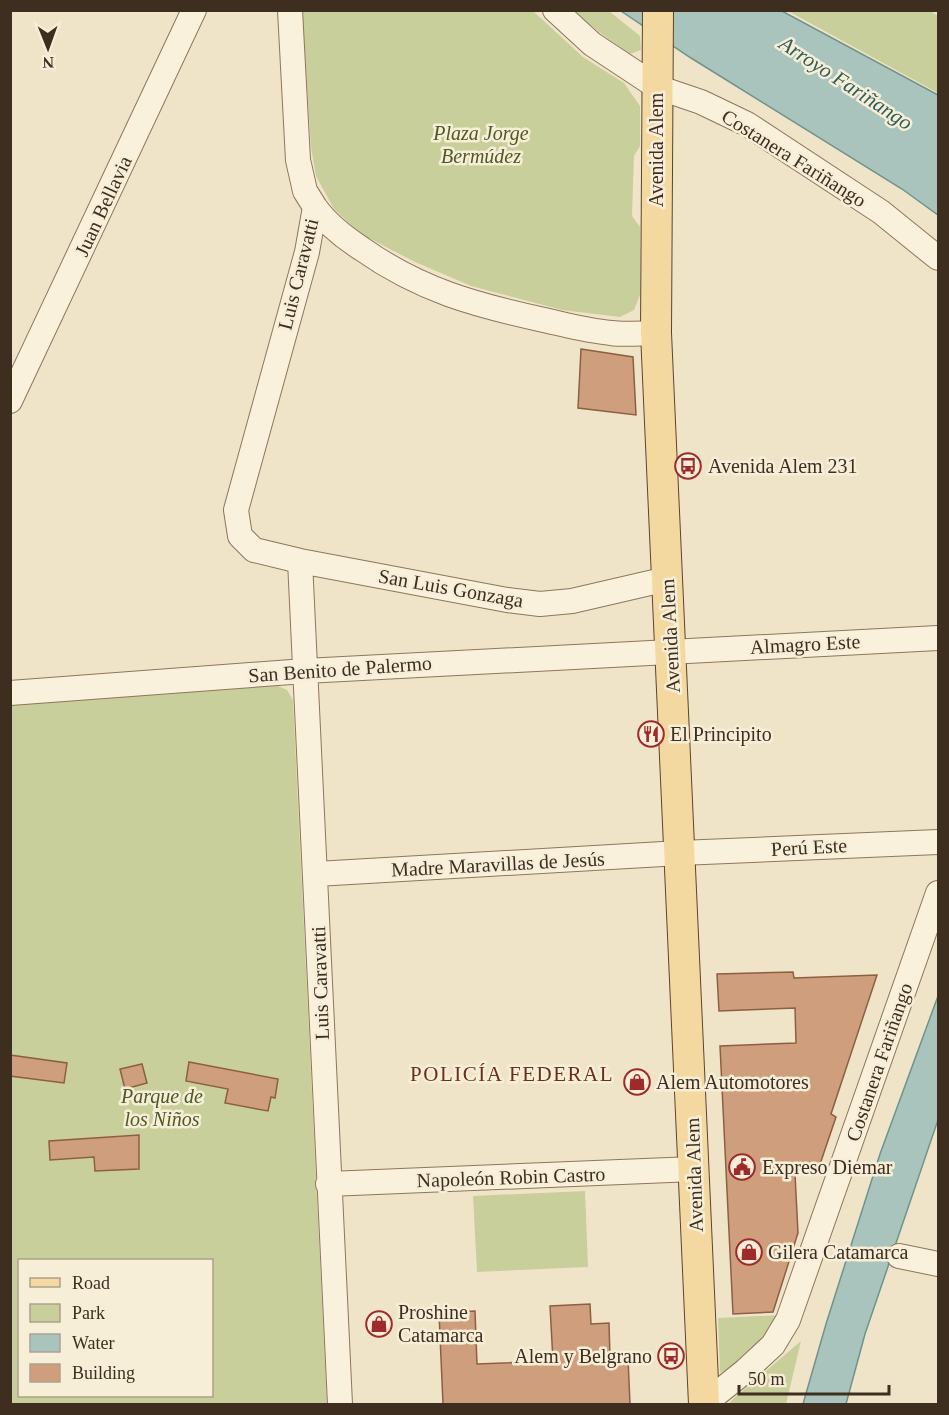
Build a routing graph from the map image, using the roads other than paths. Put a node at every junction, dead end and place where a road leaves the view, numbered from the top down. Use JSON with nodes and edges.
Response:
{"nodes":[{"id":1,"x":194,"y":10,"type":"edge"},
{"id":2,"x":290,"y":10,"type":"edge"},
{"id":3,"x":555,"y":10,"type":"edge"},
{"id":4,"x":657,"y":10,"type":"edge"},
{"id":5,"x":657,"y":87,"type":"junction"},
{"id":6,"x":315,"y":207,"type":"junction"},
{"id":7,"x":939,"y":258,"type":"edge"},
{"id":8,"x":656,"y":333,"type":"junction"},
{"id":9,"x":10,"y":400,"type":"edge"},
{"id":10,"x":240,"y":536,"type":"joint"},
{"id":11,"x":300,"y":561,"type":"junction"},
{"id":12,"x":668,"y":579,"type":"junction"},
{"id":13,"x":939,"y":638,"type":"edge"},
{"id":14,"x":671,"y":650,"type":"junction"},
{"id":15,"x":305,"y":671,"type":"junction"},
{"id":16,"x":10,"y":693,"type":"edge"},
{"id":17,"x":939,"y":842,"type":"edge"},
{"id":18,"x":680,"y":853,"type":"junction"},
{"id":19,"x":316,"y":874,"type":"junction"},
{"id":20,"x":939,"y":893,"type":"edge"},
{"id":21,"x":694,"y":1169,"type":"junction"},
{"id":22,"x":328,"y":1184,"type":"junction"},
{"id":23,"x":899,"y":1256,"type":"dead end"},
{"id":24,"x":939,"y":1264,"type":"edge"},
{"id":25,"x":340,"y":1404,"type":"edge"},
{"id":26,"x":704,"y":1404,"type":"edge"}],
"edges":[{"from":1,"to":9,"type":"street","name":"Juan Bellavia"},
{"from":2,"to":6,"type":"street","name":"Luis Caravatti"},
{"from":3,"to":5,"type":"street","name":"Costanera Fariñango"},
{"from":4,"to":5,"type":"main road","name":"Avenida Alem"},
{"from":5,"to":7,"type":"street","name":"Costanera Fariñango"},
{"from":5,"to":8,"type":"main road","name":"Avenida Alem"},
{"from":6,"to":8,"type":"street"},
{"from":6,"to":10,"type":"street","name":"Luis Caravatti"},
{"from":8,"to":12,"type":"main road","name":"Avenida Alem"},
{"from":10,"to":11,"type":"street","name":"San Luis Gonzaga"},
{"from":11,"to":12,"type":"street","name":"San Luis Gonzaga"},
{"from":11,"to":15,"type":"street","name":"Luis Caravatti"},
{"from":12,"to":14,"type":"main road","name":"Avenida Alem"},
{"from":13,"to":14,"type":"street","name":"Almagro Este"},
{"from":14,"to":15,"type":"street","name":"San Benito de Palermo"},
{"from":14,"to":18,"type":"main road","name":"Avenida Alem"},
{"from":15,"to":16,"type":"street","name":"San Benito de Palermo"},
{"from":15,"to":19,"type":"street","name":"Luis Caravatti"},
{"from":17,"to":18,"type":"street","name":"Perú Este"},
{"from":18,"to":19,"type":"street","name":"Madre Maravillas de Jesús"},
{"from":18,"to":21,"type":"main road","name":"Avenida Alem"},
{"from":19,"to":22,"type":"street","name":"Luis Caravatti"},
{"from":20,"to":26,"type":"street","name":"Costanera Fariñango"},
{"from":21,"to":22,"type":"street","name":"Napoleón Robin Castro"},
{"from":21,"to":26,"type":"main road","name":"Avenida Alem"},
{"from":22,"to":25,"type":"street","name":"Luis Caravatti"},
{"from":23,"to":24,"type":"street"}]}
